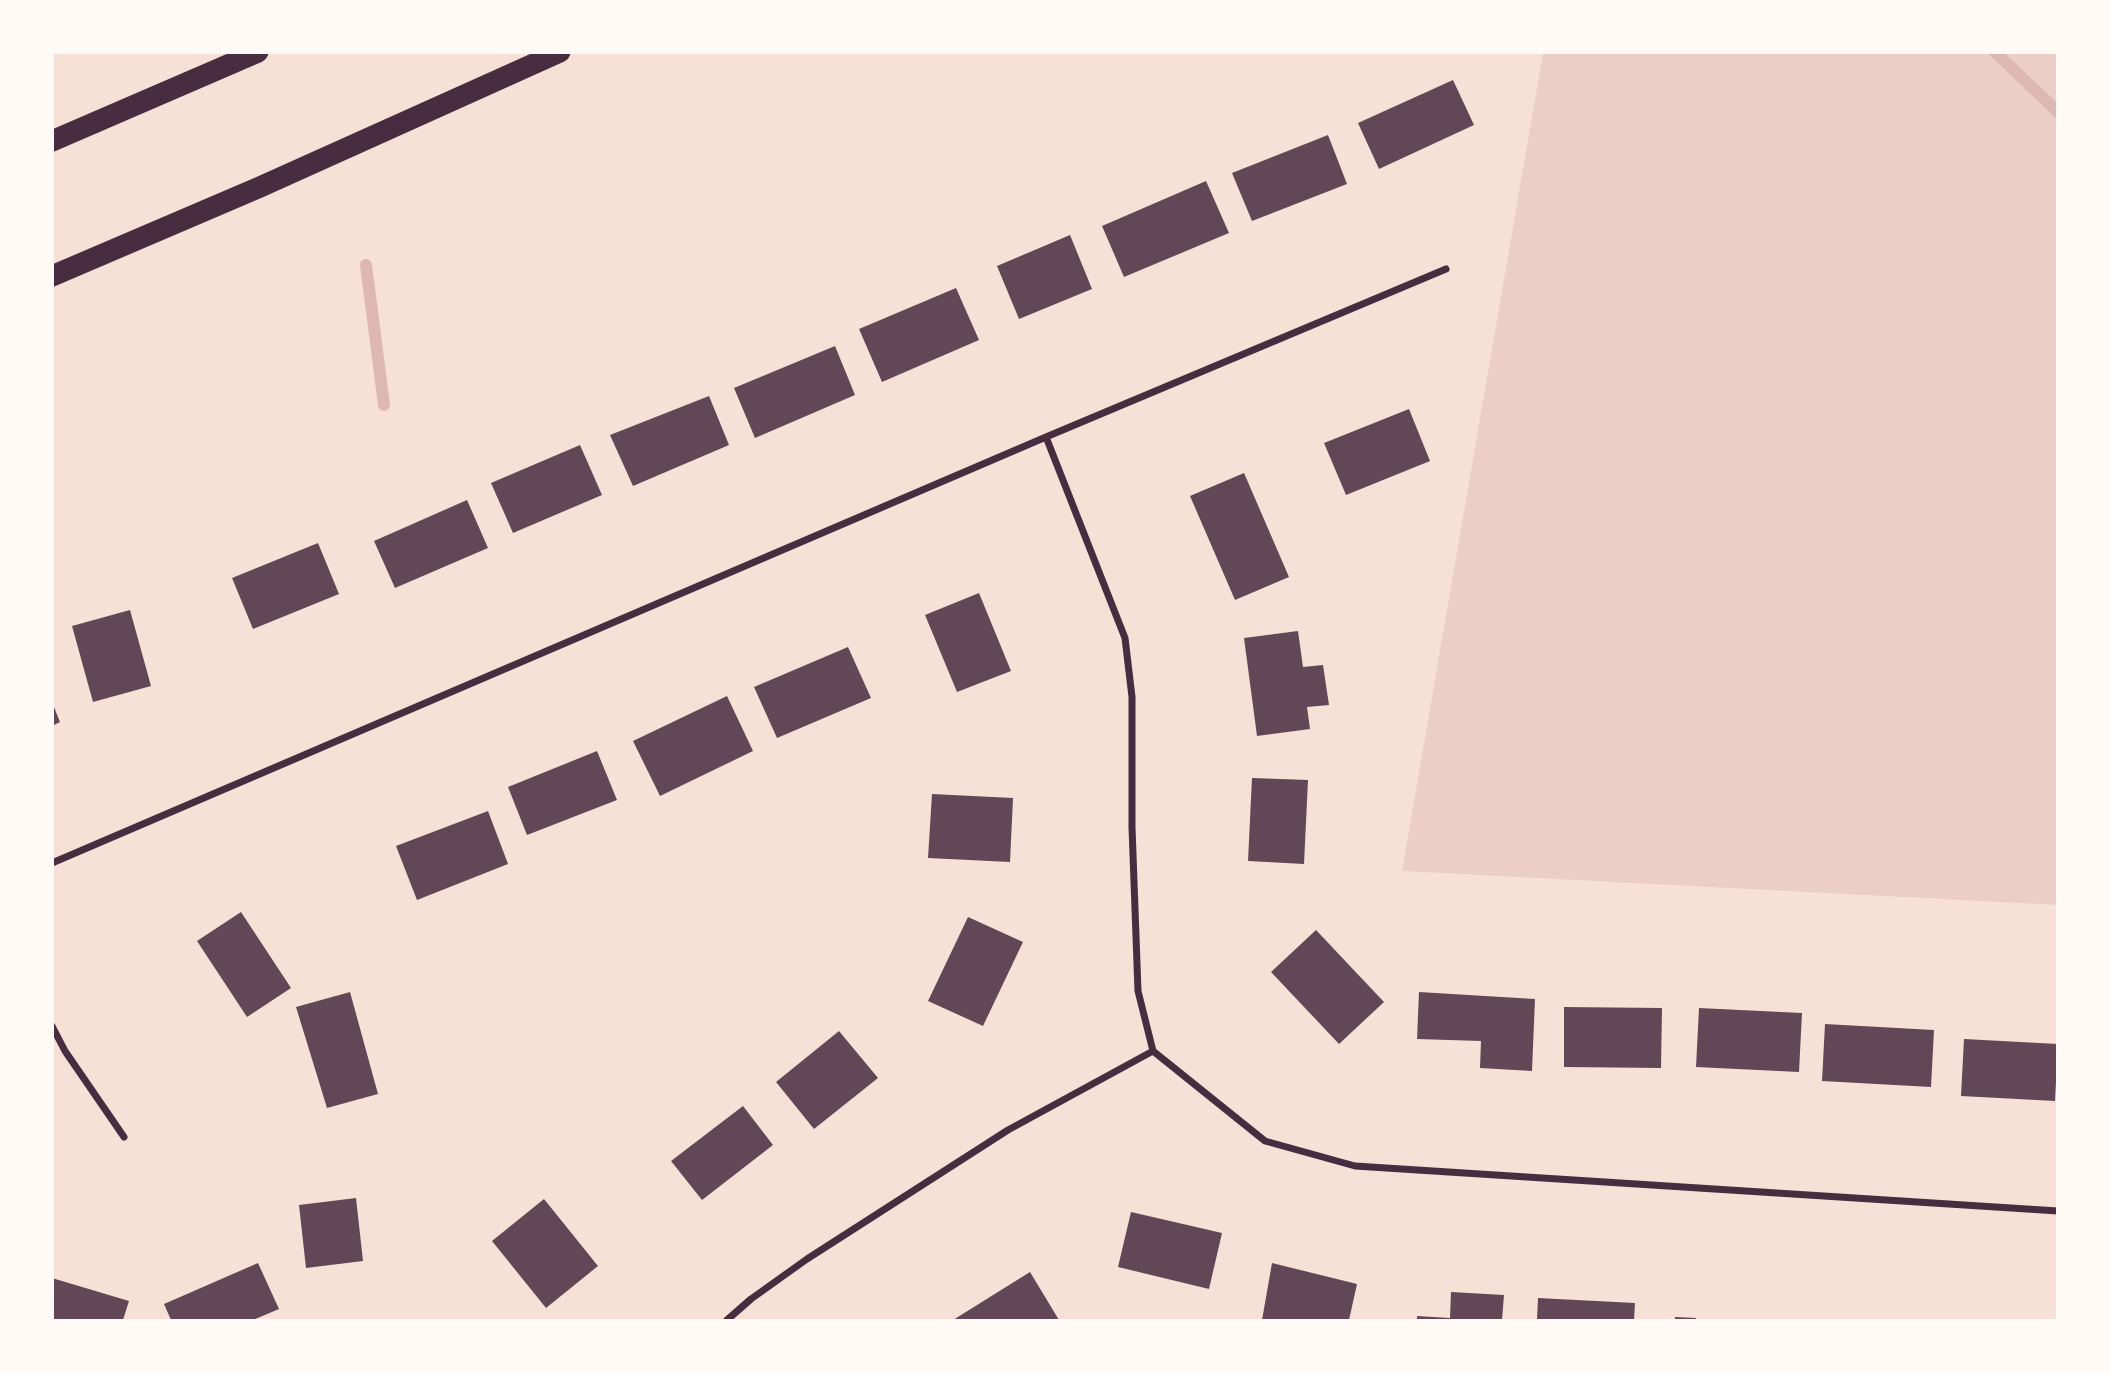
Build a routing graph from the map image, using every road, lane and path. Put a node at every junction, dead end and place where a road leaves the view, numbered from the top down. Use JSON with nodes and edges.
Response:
{"nodes":[{"id":1,"x":258,"y":52,"type":"edge"},
{"id":2,"x":560,"y":52,"type":"edge"},
{"id":3,"x":52,"y":141,"type":"edge"},
{"id":4,"x":1446,"y":269,"type":"dead end"},
{"id":5,"x":52,"y":276,"type":"edge"},
{"id":6,"x":1046,"y":437,"type":"junction"},
{"id":7,"x":52,"y":863,"type":"edge"},
{"id":8,"x":52,"y":1026,"type":"edge"},
{"id":9,"x":1153,"y":1051,"type":"junction"},
{"id":10,"x":124,"y":1137,"type":"dead end"},
{"id":11,"x":2057,"y":1212,"type":"edge"},
{"id":12,"x":727,"y":1321,"type":"edge"}],
"edges":[{"from":1,"to":3,"type":"highway"},
{"from":2,"to":5,"type":"highway"},
{"from":4,"to":6,"type":"street"},
{"from":6,"to":7,"type":"street"},
{"from":6,"to":9,"type":"street"},
{"from":8,"to":10,"type":"street"},
{"from":9,"to":11,"type":"street"},
{"from":9,"to":12,"type":"street"}]}
